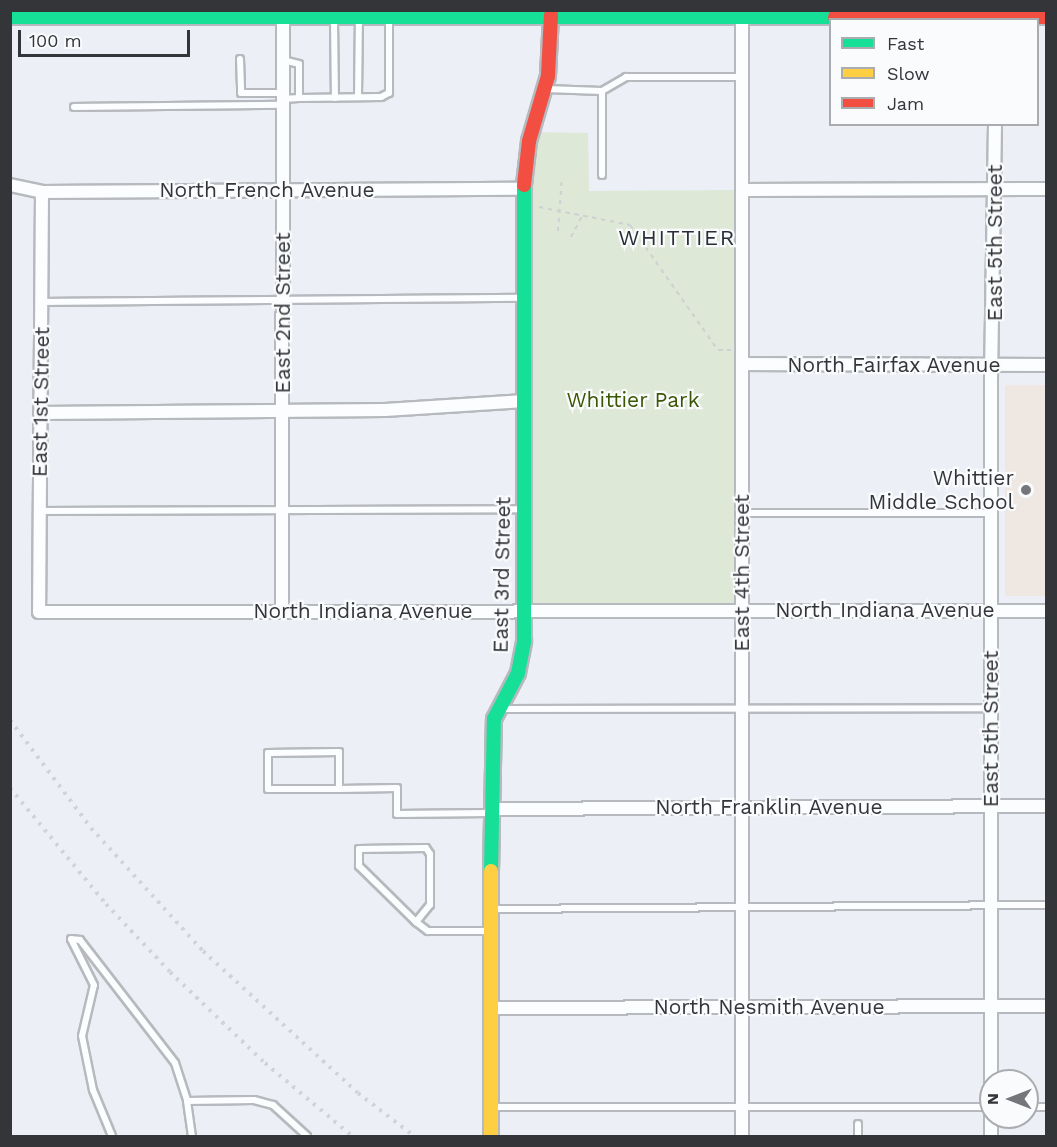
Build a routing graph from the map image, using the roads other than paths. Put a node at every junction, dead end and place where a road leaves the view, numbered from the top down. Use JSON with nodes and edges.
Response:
{"nodes":[{"id":1,"x":152,"y":13,"type":"edge"},
{"id":2,"x":551,"y":13,"type":"edge"},
{"id":3,"x":347,"y":14,"type":"edge"},
{"id":4,"x":673,"y":14,"type":"edge"},
{"id":5,"x":742,"y":14,"type":"edge"},
{"id":6,"x":15,"y":15,"type":"edge"},
{"id":7,"x":283,"y":15,"type":"junction"},
{"id":8,"x":389,"y":15,"type":"junction"},
{"id":9,"x":1045,"y":15,"type":"edge"},
{"id":10,"x":996,"y":18,"type":"edge"},
{"id":11,"x":1028,"y":18,"type":"edge"},
{"id":12,"x":240,"y":59,"type":"dead end"},
{"id":13,"x":283,"y":60,"type":"junction"},
{"id":14,"x":742,"y":77,"type":"junction"},
{"id":15,"x":546,"y":89,"type":"junction"},
{"id":16,"x":602,"y":91,"type":"junction"},
{"id":17,"x":299,"y":98,"type":"junction"},
{"id":18,"x":335,"y":98,"type":"junction"},
{"id":19,"x":358,"y":98,"type":"junction"},
{"id":20,"x":282,"y":99,"type":"junction"},
{"id":21,"x":74,"y":107,"type":"dead end"},
{"id":22,"x":995,"y":126,"type":"edge"},
{"id":23,"x":602,"y":175,"type":"dead end"},
{"id":24,"x":10,"y":185,"type":"edge"},
{"id":25,"x":524,"y":189,"type":"junction"},
{"id":26,"x":742,"y":189,"type":"junction"},
{"id":27,"x":995,"y":189,"type":"junction"},
{"id":28,"x":1047,"y":189,"type":"edge"},
{"id":29,"x":283,"y":190,"type":"junction"},
{"id":30,"x":42,"y":192,"type":"junction"},
{"id":31,"x":525,"y":298,"type":"junction"},
{"id":32,"x":283,"y":301,"type":"junction"},
{"id":33,"x":42,"y":302,"type":"junction"},
{"id":34,"x":742,"y":364,"type":"junction"},
{"id":35,"x":1047,"y":365,"type":"edge"},
{"id":36,"x":993,"y":366,"type":"junction"},
{"id":37,"x":525,"y":401,"type":"junction"},
{"id":38,"x":282,"y":412,"type":"junction"},
{"id":39,"x":40,"y":413,"type":"junction"},
{"id":40,"x":525,"y":509,"type":"junction"},
{"id":41,"x":40,"y":511,"type":"junction"},
{"id":42,"x":282,"y":511,"type":"junction"},
{"id":43,"x":742,"y":513,"type":"junction"},
{"id":44,"x":991,"y":513,"type":"junction"},
{"id":45,"x":525,"y":610,"type":"junction"},
{"id":46,"x":742,"y":610,"type":"junction"},
{"id":47,"x":282,"y":611,"type":"junction"},
{"id":48,"x":991,"y":611,"type":"junction"},
{"id":49,"x":1047,"y":611,"type":"edge"},
{"id":50,"x":39,"y":612,"type":"joint"},
{"id":51,"x":742,"y":708,"type":"junction"},
{"id":52,"x":991,"y":708,"type":"junction"},
{"id":53,"x":497,"y":709,"type":"junction"},
{"id":54,"x":339,"y":789,"type":"junction"},
{"id":55,"x":991,"y":806,"type":"junction"},
{"id":56,"x":1047,"y":806,"type":"edge"},
{"id":57,"x":742,"y":807,"type":"junction"},
{"id":58,"x":490,"y":811,"type":"junction"},
{"id":59,"x":1047,"y":905,"type":"edge"},
{"id":60,"x":742,"y":906,"type":"junction"},
{"id":61,"x":991,"y":906,"type":"junction"},
{"id":62,"x":490,"y":909,"type":"junction"},
{"id":63,"x":416,"y":922,"type":"junction"},
{"id":64,"x":491,"y":931,"type":"junction"},
{"id":65,"x":991,"y":1006,"type":"junction"},
{"id":66,"x":1047,"y":1006,"type":"edge"},
{"id":67,"x":742,"y":1007,"type":"junction"},
{"id":68,"x":491,"y":1008,"type":"junction"},
{"id":69,"x":991,"y":1069,"type":"edge"},
{"id":70,"x":187,"y":1101,"type":"junction"},
{"id":71,"x":491,"y":1107,"type":"junction"},
{"id":72,"x":742,"y":1107,"type":"junction"},
{"id":73,"x":979,"y":1107,"type":"edge"},
{"id":74,"x":858,"y":1124,"type":"dead end"},
{"id":75,"x":112,"y":1137,"type":"edge"},
{"id":76,"x":192,"y":1137,"type":"edge"},
{"id":77,"x":307,"y":1137,"type":"edge"},
{"id":78,"x":491,"y":1137,"type":"edge"},
{"id":79,"x":742,"y":1137,"type":"edge"},
{"id":80,"x":858,"y":1137,"type":"edge"}],
"edges":[{"from":1,"to":6,"type":"street"},
{"from":1,"to":7,"type":"street"},
{"from":2,"to":4,"type":"street"},
{"from":2,"to":8,"type":"street"},
{"from":2,"to":15,"type":"street","name":"East 3rd Street"},
{"from":3,"to":7,"type":"street"},
{"from":3,"to":8,"type":"street"},
{"from":3,"to":18,"type":"lane"},
{"from":3,"to":19,"type":"lane"},
{"from":4,"to":5,"type":"street"},
{"from":5,"to":10,"type":"street"},
{"from":5,"to":14,"type":"street","name":"East 4th Street"},
{"from":7,"to":13,"type":"street","name":"East 2nd Street"},
{"from":8,"to":19,"type":"lane"},
{"from":9,"to":11,"type":"street"},
{"from":10,"to":11,"type":"street"},
{"from":12,"to":20,"type":"lane"},
{"from":13,"to":17,"type":"lane"},
{"from":13,"to":20,"type":"street","name":"East 2nd Street"},
{"from":14,"to":16,"type":"lane"},
{"from":14,"to":26,"type":"street","name":"East 4th Street"},
{"from":15,"to":16,"type":"lane"},
{"from":15,"to":25,"type":"street","name":"East 3rd Street"},
{"from":16,"to":23,"type":"lane"},
{"from":17,"to":18,"type":"lane"},
{"from":17,"to":20,"type":"lane"},
{"from":18,"to":19,"type":"lane"},
{"from":20,"to":21,"type":"lane"},
{"from":20,"to":29,"type":"street","name":"East 2nd Street"},
{"from":22,"to":27,"type":"street","name":"East 5th Street"},
{"from":24,"to":30,"type":"street","name":"North French Avenue"},
{"from":25,"to":29,"type":"street","name":"North French Avenue"},
{"from":25,"to":31,"type":"street","name":"East 3rd Street"},
{"from":26,"to":27,"type":"street"},
{"from":26,"to":34,"type":"street","name":"East 4th Street"},
{"from":27,"to":28,"type":"street"},
{"from":27,"to":36,"type":"street","name":"East 5th Street"},
{"from":29,"to":30,"type":"street","name":"North French Avenue"},
{"from":29,"to":32,"type":"street","name":"East 2nd Street"},
{"from":30,"to":33,"type":"street","name":"East 1st Street"},
{"from":31,"to":32,"type":"lane"},
{"from":31,"to":37,"type":"street","name":"East 3rd Street"},
{"from":32,"to":33,"type":"lane"},
{"from":32,"to":38,"type":"street","name":"East 2nd Street"},
{"from":33,"to":39,"type":"street","name":"East 1st Street"},
{"from":34,"to":36,"type":"street","name":"North Fairfax Avenue"},
{"from":34,"to":43,"type":"street","name":"East 4th Street"},
{"from":35,"to":36,"type":"street","name":"North Fairfax Avenue"},
{"from":36,"to":44,"type":"street","name":"East 5th Street"},
{"from":37,"to":38,"type":"street"},
{"from":37,"to":40,"type":"street","name":"East 3rd Street"},
{"from":38,"to":39,"type":"street"},
{"from":38,"to":42,"type":"street","name":"East 2nd Street"},
{"from":39,"to":41,"type":"street","name":"East 1st Street"},
{"from":40,"to":42,"type":"lane"},
{"from":40,"to":45,"type":"street","name":"East 3rd Street"},
{"from":41,"to":42,"type":"lane"},
{"from":41,"to":50,"type":"street","name":"East 1st Street"},
{"from":42,"to":47,"type":"street","name":"East 2nd Street"},
{"from":43,"to":44,"type":"lane"},
{"from":43,"to":46,"type":"street","name":"East 4th Street"},
{"from":44,"to":48,"type":"street","name":"East 5th Street"},
{"from":45,"to":46,"type":"street","name":"North Indiana Avenue"},
{"from":45,"to":47,"type":"street","name":"North Indiana Avenue"},
{"from":45,"to":53,"type":"street","name":"East 3rd Street"},
{"from":46,"to":48,"type":"street","name":"North Indiana Avenue"},
{"from":46,"to":51,"type":"street","name":"East 4th Street"},
{"from":47,"to":50,"type":"street","name":"North Indiana Avenue"},
{"from":48,"to":49,"type":"street","name":"North Indiana Avenue"},
{"from":48,"to":52,"type":"street","name":"East 5th Street"},
{"from":51,"to":52,"type":"lane"},
{"from":51,"to":53,"type":"lane"},
{"from":51,"to":57,"type":"street","name":"East 4th Street"},
{"from":52,"to":55,"type":"street","name":"East 5th Street"},
{"from":53,"to":58,"type":"street","name":"East 3rd Street"},
{"from":54,"to":54,"type":"lane"},
{"from":54,"to":58,"type":"lane"},
{"from":55,"to":56,"type":"street","name":"North Franklin Avenue"},
{"from":55,"to":57,"type":"street","name":"North Franklin Avenue"},
{"from":55,"to":61,"type":"street","name":"East 5th Street"},
{"from":57,"to":58,"type":"street","name":"North Franklin Avenue"},
{"from":57,"to":60,"type":"street","name":"East 4th Street"},
{"from":58,"to":62,"type":"street","name":"East 3rd Street"},
{"from":59,"to":61,"type":"lane"},
{"from":60,"to":61,"type":"lane"},
{"from":60,"to":62,"type":"lane"},
{"from":60,"to":67,"type":"street","name":"East 4th Street"},
{"from":61,"to":65,"type":"street","name":"East 5th Street"},
{"from":62,"to":64,"type":"street","name":"East 3rd Street"},
{"from":63,"to":63,"type":"lane"},
{"from":63,"to":64,"type":"lane"},
{"from":64,"to":68,"type":"street","name":"East 3rd Street"},
{"from":65,"to":66,"type":"street","name":"North Nesmith Avenue"},
{"from":65,"to":67,"type":"street","name":"North Nesmith Avenue"},
{"from":65,"to":69,"type":"street","name":"East 5th Street"},
{"from":67,"to":68,"type":"street","name":"North Nesmith Avenue"},
{"from":67,"to":72,"type":"street","name":"East 4th Street"},
{"from":68,"to":71,"type":"street","name":"East 3rd Street"},
{"from":70,"to":75,"type":"lane"},
{"from":70,"to":76,"type":"lane"},
{"from":70,"to":77,"type":"lane"},
{"from":71,"to":72,"type":"lane"},
{"from":71,"to":78,"type":"street","name":"East 3rd Street"},
{"from":72,"to":73,"type":"lane"},
{"from":72,"to":79,"type":"street","name":"East 4th Street"},
{"from":74,"to":80,"type":"lane"}]}
